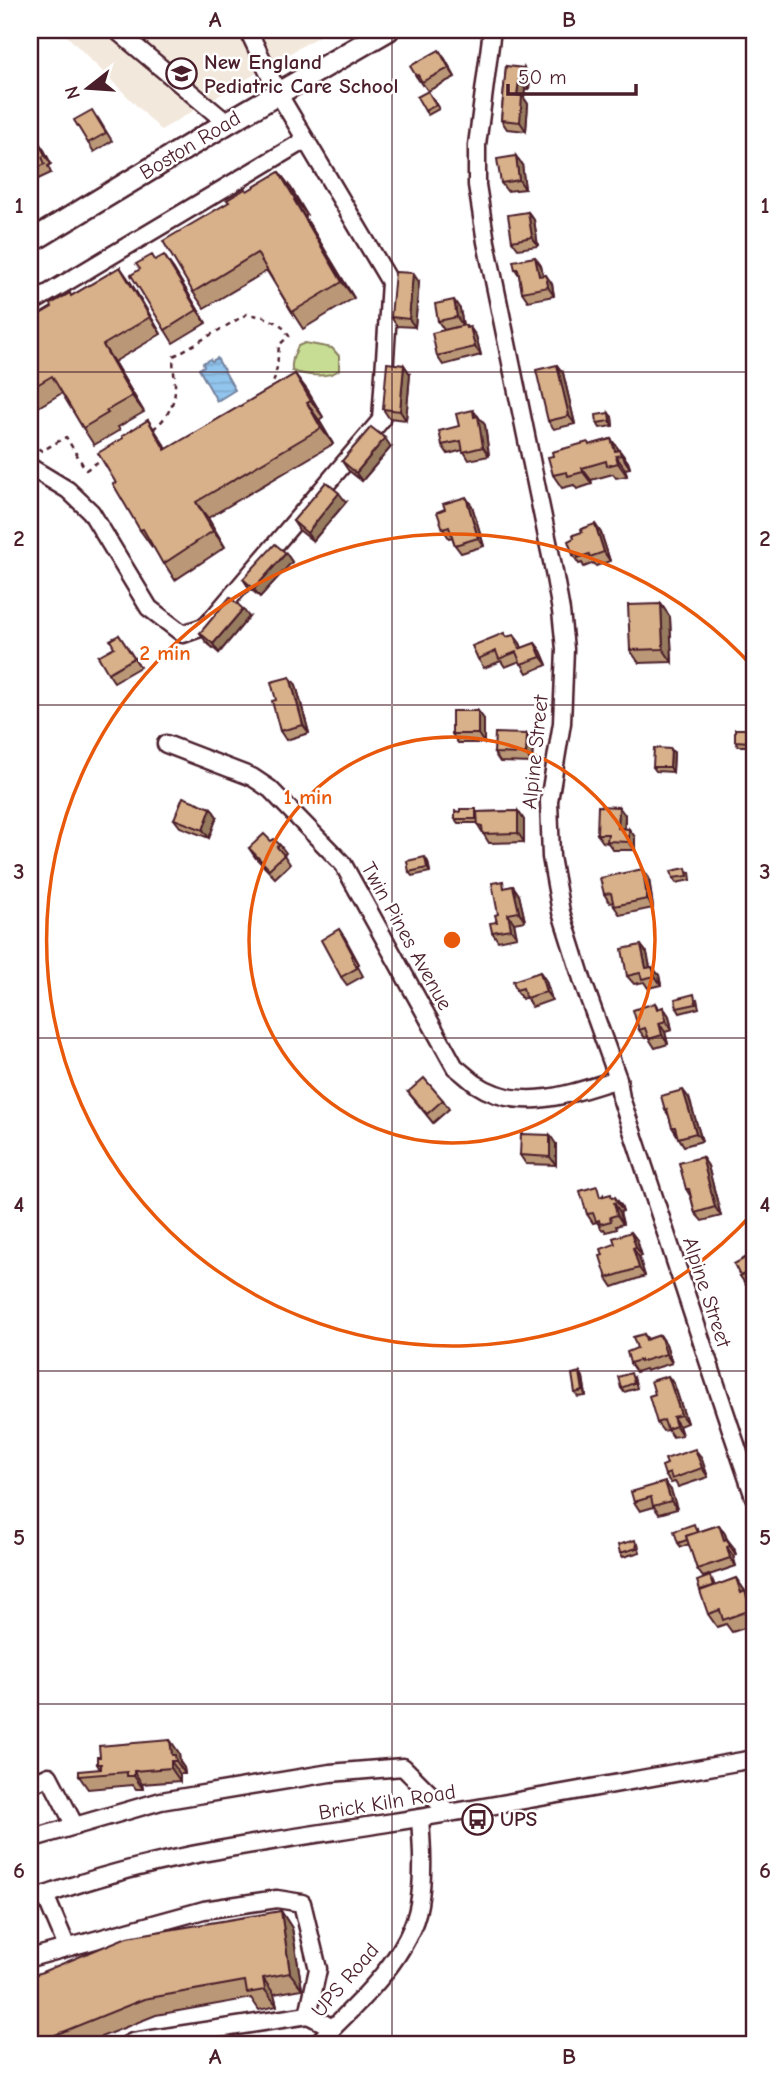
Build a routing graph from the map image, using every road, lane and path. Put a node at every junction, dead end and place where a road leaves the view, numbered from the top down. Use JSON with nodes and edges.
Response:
{"nodes":[{"id":1,"x":116,"y":30,"type":"edge"},
{"id":2,"x":248,"y":30,"type":"edge"},
{"id":3,"x":388,"y":30,"type":"edge"},
{"id":4,"x":492,"y":30,"type":"edge"},
{"id":5,"x":278,"y":93,"type":"junction"},
{"id":6,"x":227,"y":123,"type":"junction"},
{"id":7,"x":305,"y":140,"type":"junction"},
{"id":8,"x":30,"y":242,"type":"edge"},
{"id":9,"x":30,"y":304,"type":"edge"},
{"id":10,"x":270,"y":394,"type":"edge"},
{"id":11,"x":153,"y":429,"type":"edge"},
{"id":12,"x":30,"y":443,"type":"edge"},
{"id":13,"x":104,"y":457,"type":"edge"},
{"id":14,"x":30,"y":467,"type":"edge"},
{"id":15,"x":166,"y":744,"type":"dead end"},
{"id":16,"x":618,"y":1079,"type":"junction"},
{"id":17,"x":754,"y":1497,"type":"edge"},
{"id":18,"x":754,"y":1759,"type":"edge"},
{"id":19,"x":30,"y":1785,"type":"edge"},
{"id":20,"x":449,"y":1813,"type":"junction"},
{"id":21,"x":420,"y":1818,"type":"junction"},
{"id":22,"x":75,"y":1826,"type":"junction"},
{"id":23,"x":30,"y":1839,"type":"edge"},
{"id":24,"x":45,"y":1895,"type":"junction"},
{"id":25,"x":30,"y":1902,"type":"edge"},
{"id":26,"x":67,"y":1947,"type":"junction"},
{"id":27,"x":30,"y":1958,"type":"edge"},
{"id":28,"x":308,"y":2015,"type":"junction"},
{"id":29,"x":333,"y":2028,"type":"junction"},
{"id":30,"x":127,"y":2045,"type":"edge"},
{"id":31,"x":315,"y":2045,"type":"edge"}],
"edges":[{"from":1,"to":6,"type":"street"},
{"from":2,"to":5,"type":"street"},
{"from":3,"to":5,"type":"main road","name":"Boston Road"},
{"from":4,"to":16,"type":"street","name":"Alpine Street"},
{"from":5,"to":6,"type":"main road","name":"Boston Road"},
{"from":5,"to":7,"type":"street"},
{"from":6,"to":8,"type":"main road","name":"Boston Road"},
{"from":7,"to":9,"type":"street"},
{"from":7,"to":14,"type":"street"},
{"from":10,"to":11,"type":"path"},
{"from":12,"to":13,"type":"path"},
{"from":15,"to":16,"type":"street","name":"Twin Pines Avenue"},
{"from":16,"to":17,"type":"street","name":"Alpine Street"},
{"from":18,"to":20,"type":"street","name":"Brick Kiln Road"},
{"from":19,"to":22,"type":"street"},
{"from":20,"to":21,"type":"street","name":"Brick Kiln Road"},
{"from":20,"to":22,"type":"street"},
{"from":21,"to":24,"type":"street","name":"Brick Kiln Road"},
{"from":21,"to":29,"type":"street","name":"UPS Road"},
{"from":22,"to":23,"type":"street"},
{"from":24,"to":25,"type":"street","name":"Brick Kiln Road"},
{"from":24,"to":26,"type":"street"},
{"from":26,"to":27,"type":"street"},
{"from":26,"to":28,"type":"street"},
{"from":28,"to":29,"type":"street"},
{"from":28,"to":30,"type":"street"},
{"from":29,"to":31,"type":"street","name":"UPS Road"}]}
